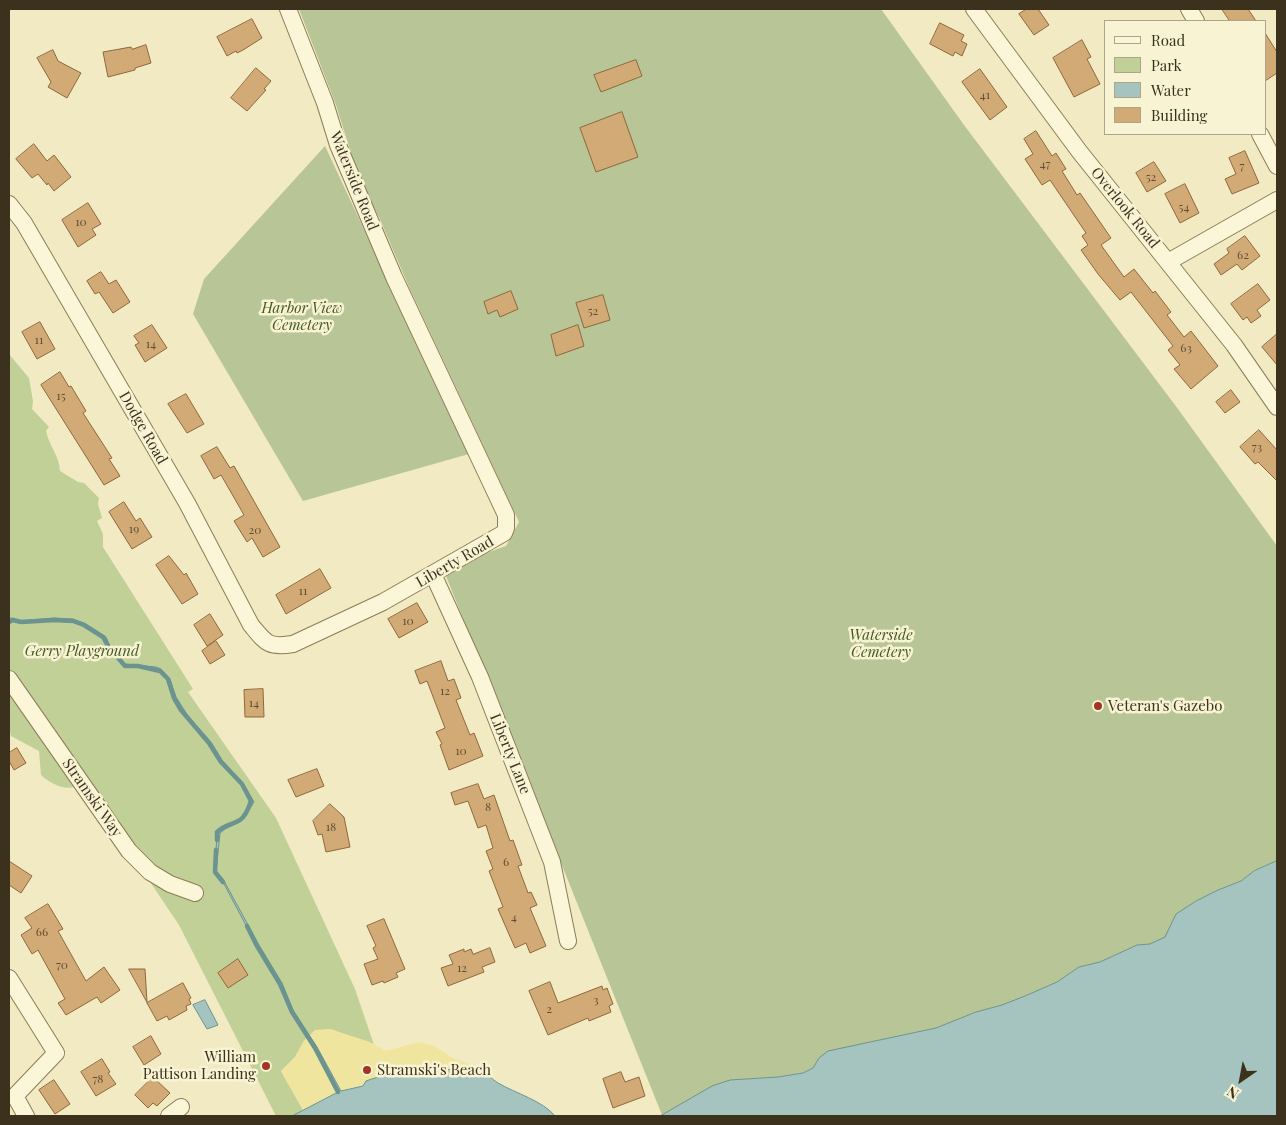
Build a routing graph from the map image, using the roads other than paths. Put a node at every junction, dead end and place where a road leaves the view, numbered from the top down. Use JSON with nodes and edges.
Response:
{"nodes":[{"id":1,"x":288,"y":9,"type":"edge"},
{"id":2,"x":974,"y":9,"type":"edge"},
{"id":3,"x":1189,"y":9,"type":"edge"},
{"id":4,"x":1195,"y":20,"type":"edge"},
{"id":5,"x":1261,"y":135,"type":"edge"},
{"id":6,"x":1277,"y":166,"type":"edge"},
{"id":7,"x":1277,"y":200,"type":"edge"},
{"id":8,"x":9,"y":204,"type":"edge"},
{"id":9,"x":1168,"y":262,"type":"junction"},
{"id":10,"x":428,"y":351,"type":"joint"},
{"id":11,"x":1277,"y":407,"type":"edge"},
{"id":12,"x":433,"y":574,"type":"junction"},
{"id":13,"x":278,"y":646,"type":"joint"},
{"id":14,"x":9,"y":679,"type":"edge"},
{"id":15,"x":195,"y":894,"type":"dead end"},
{"id":16,"x":568,"y":941,"type":"dead end"},
{"id":17,"x":9,"y":978,"type":"edge"},
{"id":18,"x":26,"y":1116,"type":"edge"}],
"edges":[{"from":1,"to":10,"type":"street","name":"Waterside Road"},
{"from":2,"to":9,"type":"street","name":"Overlook Road"},
{"from":3,"to":4,"type":"street"},
{"from":5,"to":6,"type":"street"},
{"from":7,"to":9,"type":"street"},
{"from":8,"to":13,"type":"street","name":"Dodge Road"},
{"from":9,"to":11,"type":"street","name":"Overlook Road"},
{"from":10,"to":12,"type":"street","name":"Liberty Road"},
{"from":12,"to":13,"type":"street","name":"Liberty Road"},
{"from":12,"to":16,"type":"street","name":"Liberty Lane"},
{"from":14,"to":15,"type":"street","name":"Stramski Way"},
{"from":17,"to":18,"type":"street"}]}
